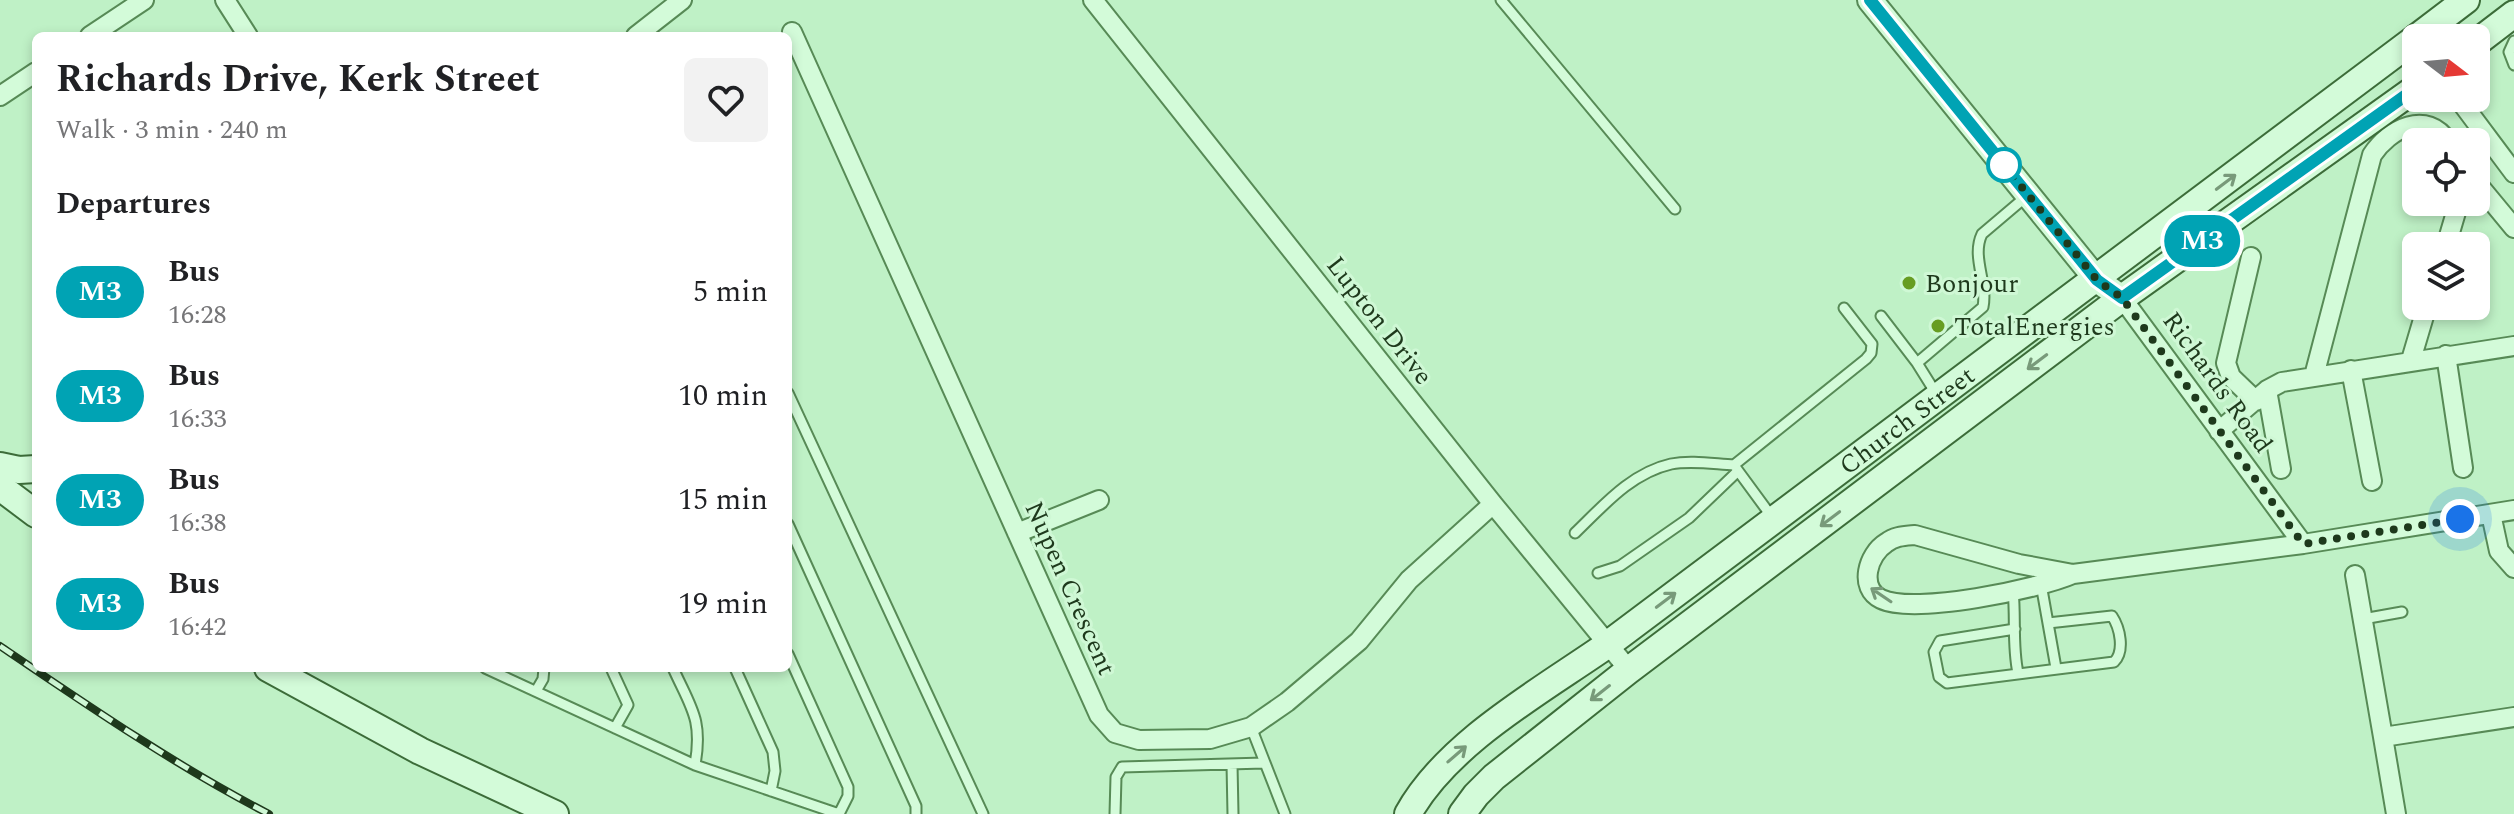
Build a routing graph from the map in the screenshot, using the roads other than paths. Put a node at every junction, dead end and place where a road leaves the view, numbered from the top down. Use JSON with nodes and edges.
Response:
{"nodes":[{"id":1,"x":144,"y":0,"type":"edge"},
{"id":2,"x":225,"y":0,"type":"edge"},
{"id":3,"x":682,"y":0,"type":"edge"},
{"id":4,"x":1093,"y":0,"type":"edge"},
{"id":5,"x":1501,"y":0,"type":"edge"},
{"id":6,"x":1870,"y":0,"type":"edge"},
{"id":7,"x":2466,"y":0,"type":"edge"},
{"id":8,"x":2514,"y":14,"type":"edge"},
{"id":9,"x":2435,"y":24,"type":"edge"},
{"id":10,"x":96,"y":32,"type":"edge"},
{"id":11,"x":245,"y":32,"type":"edge"},
{"id":12,"x":641,"y":32,"type":"edge"},
{"id":13,"x":792,"y":32,"type":"dead end"},
{"id":14,"x":2490,"y":32,"type":"edge"},
{"id":15,"x":2514,"y":41,"type":"edge"},
{"id":16,"x":2402,"y":50,"type":"edge"},
{"id":17,"x":2514,"y":65,"type":"edge"},
{"id":18,"x":32,"y":75,"type":"edge"},
{"id":19,"x":0,"y":96,"type":"edge"},
{"id":20,"x":2402,"y":98,"type":"edge"},
{"id":21,"x":2468,"y":112,"type":"edge"},
{"id":22,"x":2405,"y":128,"type":"edge"},
{"id":23,"x":2433,"y":128,"type":"edge"},
{"id":24,"x":2402,"y":129,"type":"edge"},
{"id":25,"x":2514,"y":173,"type":"edge"},
{"id":26,"x":2028,"y":195,"type":"junction"},
{"id":27,"x":2490,"y":199,"type":"edge"},
{"id":28,"x":1675,"y":209,"type":"dead end"},
{"id":29,"x":2514,"y":228,"type":"edge"},
{"id":30,"x":2251,"y":257,"type":"dead end"},
{"id":31,"x":2097,"y":280,"type":"junction"},
{"id":32,"x":2122,"y":298,"type":"junction"},
{"id":33,"x":1844,"y":308,"type":"dead end"},
{"id":34,"x":1881,"y":316,"type":"dead end"},
{"id":35,"x":2423,"y":320,"type":"edge"},
{"id":36,"x":2514,"y":345,"type":"edge"},
{"id":37,"x":2446,"y":355,"type":"junction"},
{"id":38,"x":2411,"y":360,"type":"junction"},
{"id":39,"x":1917,"y":363,"type":"junction"},
{"id":40,"x":2351,"y":370,"type":"junction"},
{"id":41,"x":2314,"y":376,"type":"junction"},
{"id":42,"x":2261,"y":396,"type":"junction"},
{"id":43,"x":1938,"y":398,"type":"junction"},
{"id":44,"x":792,"y":402,"type":"edge"},
{"id":45,"x":2219,"y":431,"type":"junction"},
{"id":46,"x":0,"y":466,"type":"edge"},
{"id":47,"x":1736,"y":468,"type":"junction"},
{"id":48,"x":2463,"y":468,"type":"dead end"},
{"id":49,"x":32,"y":469,"type":"edge"},
{"id":50,"x":2281,"y":469,"type":"dead end"},
{"id":51,"x":2372,"y":481,"type":"dead end"},
{"id":52,"x":0,"y":487,"type":"edge"},
{"id":53,"x":1099,"y":500,"type":"dead end"},
{"id":54,"x":1493,"y":504,"type":"junction"},
{"id":55,"x":32,"y":508,"type":"edge"},
{"id":56,"x":2514,"y":510,"type":"edge"},
{"id":57,"x":2491,"y":514,"type":"junction"},
{"id":58,"x":1774,"y":520,"type":"junction"},
{"id":59,"x":792,"y":533,"type":"edge"},
{"id":60,"x":1017,"y":533,"type":"junction"},
{"id":61,"x":1575,"y":533,"type":"dead end"},
{"id":62,"x":2303,"y":544,"type":"junction"},
{"id":63,"x":2514,"y":568,"type":"edge"},
{"id":64,"x":1598,"y":573,"type":"dead end"},
{"id":65,"x":2073,"y":574,"type":"junction"},
{"id":66,"x":2355,"y":575,"type":"dead end"},
{"id":67,"x":2041,"y":584,"type":"junction"},
{"id":68,"x":2013,"y":590,"type":"junction"},
{"id":69,"x":2402,"y":612,"type":"dead end"},
{"id":70,"x":2363,"y":619,"type":"junction"},
{"id":71,"x":2048,"y":623,"type":"junction"},
{"id":72,"x":2015,"y":629,"type":"junction"},
{"id":73,"x":1607,"y":645,"type":"junction"},
{"id":74,"x":792,"y":663,"type":"edge"},
{"id":75,"x":2056,"y":668,"type":"junction"},
{"id":76,"x":1629,"y":670,"type":"junction"},
{"id":77,"x":275,"y":672,"type":"edge"},
{"id":78,"x":494,"y":672,"type":"edge"},
{"id":79,"x":544,"y":672,"type":"edge"},
{"id":80,"x":613,"y":672,"type":"edge"},
{"id":81,"x":675,"y":672,"type":"edge"},
{"id":82,"x":737,"y":672,"type":"edge"},
{"id":83,"x":2018,"y":673,"type":"junction"},
{"id":84,"x":536,"y":691,"type":"junction"},
{"id":85,"x":2514,"y":717,"type":"edge"},
{"id":86,"x":1251,"y":727,"type":"junction"},
{"id":87,"x":615,"y":728,"type":"junction"},
{"id":88,"x":2383,"y":737,"type":"junction"},
{"id":89,"x":1264,"y":763,"type":"junction"},
{"id":90,"x":1232,"y":764,"type":"junction"},
{"id":91,"x":695,"y":765,"type":"junction"},
{"id":92,"x":771,"y":791,"type":"junction"},
{"id":93,"x":1464,"y":812,"type":"edge"},
{"id":94,"x":555,"y":814,"type":"edge"},
{"id":95,"x":839,"y":814,"type":"edge"},
{"id":96,"x":916,"y":814,"type":"edge"},
{"id":97,"x":983,"y":814,"type":"edge"},
{"id":98,"x":1115,"y":814,"type":"edge"},
{"id":99,"x":1233,"y":814,"type":"edge"},
{"id":100,"x":1285,"y":814,"type":"edge"},
{"id":101,"x":1408,"y":814,"type":"edge"},
{"id":102,"x":2396,"y":814,"type":"edge"}],
"edges":[{"from":1,"to":10,"type":"street"},
{"from":2,"to":11,"type":"street"},
{"from":3,"to":12,"type":"street"},
{"from":4,"to":54,"type":"street","name":"Lupton Drive"},
{"from":5,"to":28,"type":"lane"},
{"from":6,"to":26,"type":"street","name":"Richards Road"},
{"from":7,"to":9,"type":"main road","name":"Church Street"},
{"from":8,"to":14,"type":"main road"},
{"from":13,"to":60,"type":"street","name":"Nupen Crescent"},
{"from":15,"to":17,"type":"lane"},
{"from":31,"to":16,"type":"main road","name":"Church Street","one_way":true},
{"from":18,"to":19,"type":"street"},
{"from":20,"to":32,"type":"main road","name":"Church Street"},
{"from":21,"to":25,"type":"street"},
{"from":22,"to":23,"type":"street"},
{"from":24,"to":41,"type":"street"},
{"from":26,"to":31,"type":"street","name":"Richards Road"},
{"from":26,"to":39,"type":"lane"},
{"from":27,"to":29,"type":"street"},
{"from":30,"to":42,"type":"street"},
{"from":31,"to":32,"type":"street","name":"Richards Road"},
{"from":31,"to":43,"type":"main road","name":"Church Street"},
{"from":32,"to":45,"type":"street","name":"Richards Road"},
{"from":32,"to":76,"type":"main road","name":"Church Street","one_way":true},
{"from":33,"to":47,"type":"lane"},
{"from":34,"to":39,"type":"lane"},
{"from":35,"to":38,"type":"street"},
{"from":36,"to":37,"type":"street"},
{"from":37,"to":38,"type":"street"},
{"from":37,"to":48,"type":"street"},
{"from":38,"to":40,"type":"street"},
{"from":39,"to":43,"type":"lane"},
{"from":40,"to":41,"type":"street"},
{"from":40,"to":51,"type":"street"},
{"from":41,"to":42,"type":"street"},
{"from":42,"to":45,"type":"street"},
{"from":42,"to":50,"type":"street"},
{"from":43,"to":58,"type":"main road","name":"Church Street"},
{"from":44,"to":97,"type":"lane"},
{"from":45,"to":62,"type":"street","name":"Richards Road"},
{"from":46,"to":49,"type":"main road"},
{"from":47,"to":58,"type":"lane"},
{"from":47,"to":61,"type":"lane"},
{"from":47,"to":64,"type":"lane"},
{"from":52,"to":55,"type":"main road"},
{"from":53,"to":60,"type":"street"},
{"from":54,"to":73,"type":"street","name":"Lupton Drive"},
{"from":54,"to":86,"type":"street","name":"Nupen Crescent"},
{"from":56,"to":57,"type":"street"},
{"from":57,"to":62,"type":"street"},
{"from":57,"to":63,"type":"street"},
{"from":73,"to":58,"type":"main road","name":"Church Street","one_way":true},
{"from":59,"to":96,"type":"lane"},
{"from":60,"to":86,"type":"street","name":"Nupen Crescent"},
{"from":62,"to":65,"type":"street"},
{"from":65,"to":67,"type":"street"},
{"from":68,"to":65,"type":"street","one_way":true},
{"from":66,"to":70,"type":"street"},
{"from":67,"to":68,"type":"street"},
{"from":67,"to":71,"type":"lane"},
{"from":68,"to":72,"type":"lane"},
{"from":69,"to":70,"type":"lane"},
{"from":70,"to":88,"type":"street"},
{"from":71,"to":75,"type":"lane"},
{"from":71,"to":75,"type":"lane"},
{"from":72,"to":83,"type":"lane"},
{"from":72,"to":83,"type":"lane"},
{"from":73,"to":76,"type":"street","name":"Lupton Drive"},
{"from":101,"to":73,"type":"main road","name":"Church Street","one_way":true},
{"from":74,"to":95,"type":"lane"},
{"from":75,"to":83,"type":"lane"},
{"from":76,"to":93,"type":"main road","name":"Church Street","one_way":true},
{"from":77,"to":94,"type":"main road"},
{"from":78,"to":84,"type":"lane"},
{"from":79,"to":84,"type":"lane"},
{"from":80,"to":87,"type":"lane"},
{"from":81,"to":91,"type":"lane"},
{"from":82,"to":92,"type":"lane"},
{"from":84,"to":87,"type":"lane"},
{"from":85,"to":88,"type":"street"},
{"from":86,"to":89,"type":"lane"},
{"from":87,"to":91,"type":"lane"},
{"from":88,"to":102,"type":"street"},
{"from":89,"to":90,"type":"lane"},
{"from":89,"to":100,"type":"lane"},
{"from":90,"to":98,"type":"lane"},
{"from":90,"to":99,"type":"lane"},
{"from":91,"to":92,"type":"lane"},
{"from":92,"to":95,"type":"lane"}]}
